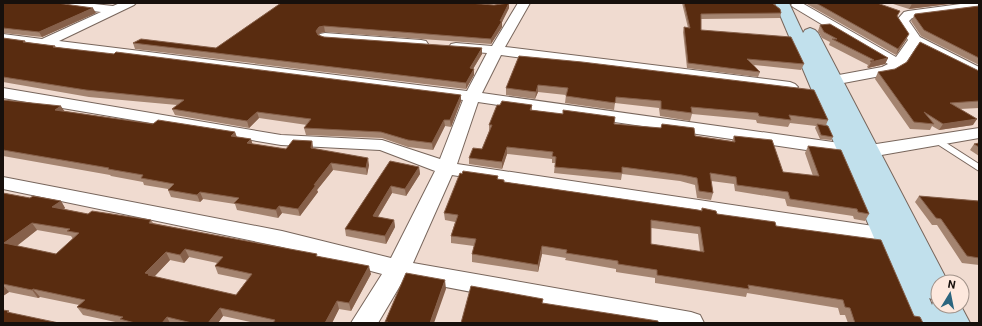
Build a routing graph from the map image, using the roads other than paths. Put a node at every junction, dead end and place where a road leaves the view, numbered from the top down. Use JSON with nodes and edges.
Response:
{"nodes":[{"id":1,"x":54,"y":3,"type":"edge"},
{"id":2,"x":130,"y":3,"type":"edge"},
{"id":3,"x":518,"y":4,"type":"edge"},
{"id":4,"x":979,"y":5,"type":"edge"},
{"id":5,"x":791,"y":6,"type":"edge"},
{"id":6,"x":115,"y":10,"type":"junction"},
{"id":7,"x":894,"y":10,"type":"edge"},
{"id":8,"x":908,"y":15,"type":"junction"},
{"id":9,"x":325,"y":37,"type":"edge"},
{"id":10,"x":3,"y":38,"type":"edge"},
{"id":11,"x":915,"y":40,"type":"junction"},
{"id":12,"x":44,"y":43,"type":"junction"},
{"id":13,"x":496,"y":50,"type":"junction"},
{"id":14,"x":898,"y":64,"type":"junction"},
{"id":15,"x":979,"y":73,"type":"edge"},
{"id":16,"x":828,"y":86,"type":"junction"},
{"id":17,"x":3,"y":93,"type":"edge"},
{"id":18,"x":472,"y":96,"type":"junction"},
{"id":19,"x":979,"y":133,"type":"edge"},
{"id":20,"x":937,"y":140,"type":"junction"},
{"id":21,"x":859,"y":150,"type":"junction"},
{"id":22,"x":446,"y":168,"type":"junction"},
{"id":23,"x":979,"y":168,"type":"edge"},
{"id":24,"x":3,"y":183,"type":"edge"},
{"id":25,"x":887,"y":236,"type":"junction"},
{"id":26,"x":398,"y":269,"type":"junction"},
{"id":27,"x":930,"y":276,"type":"edge"},
{"id":28,"x":950,"y":314,"type":"edge"},
{"id":29,"x":364,"y":323,"type":"edge"},
{"id":30,"x":691,"y":323,"type":"edge"},
{"id":31,"x":925,"y":323,"type":"edge"},
{"id":32,"x":955,"y":323,"type":"edge"}],
"edges":[{"from":1,"to":6,"type":"street"},
{"from":2,"to":6,"type":"street"},
{"from":3,"to":13,"type":"street"},
{"from":4,"to":8,"type":"street"},
{"from":5,"to":14,"type":"street"},
{"from":5,"to":16,"type":"main road"},
{"from":6,"to":12,"type":"street"},
{"from":7,"to":8,"type":"street"},
{"from":8,"to":11,"type":"street"},
{"from":9,"to":13,"type":"street"},
{"from":10,"to":12,"type":"street"},
{"from":11,"to":14,"type":"street"},
{"from":11,"to":15,"type":"street"},
{"from":12,"to":18,"type":"street"},
{"from":13,"to":16,"type":"street"},
{"from":13,"to":18,"type":"street"},
{"from":14,"to":16,"type":"street"},
{"from":16,"to":21,"type":"main road"},
{"from":17,"to":22,"type":"street"},
{"from":18,"to":21,"type":"street"},
{"from":18,"to":22,"type":"street"},
{"from":19,"to":20,"type":"street"},
{"from":20,"to":21,"type":"street"},
{"from":20,"to":23,"type":"lane"},
{"from":21,"to":25,"type":"main road"},
{"from":21,"to":27,"type":"main road"},
{"from":22,"to":25,"type":"street"},
{"from":22,"to":26,"type":"street"},
{"from":24,"to":26,"type":"street"},
{"from":25,"to":31,"type":"main road"},
{"from":26,"to":29,"type":"street"},
{"from":26,"to":30,"type":"street"},
{"from":28,"to":32,"type":"main road"}]}
